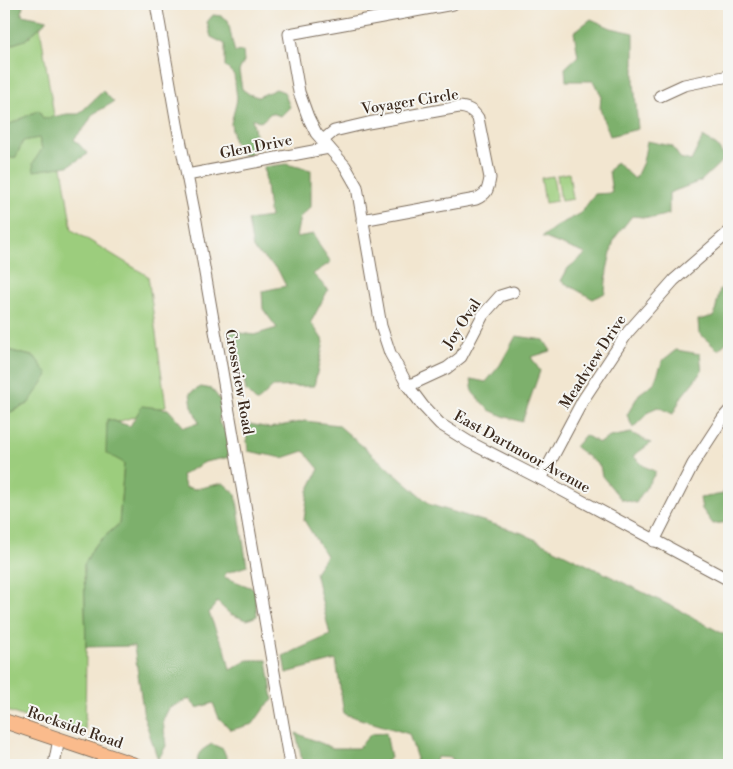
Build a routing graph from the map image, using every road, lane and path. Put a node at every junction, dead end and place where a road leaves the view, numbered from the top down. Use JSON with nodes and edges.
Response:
{"nodes":[{"id":1,"x":156,"y":4,"type":"edge"},
{"id":2,"x":453,"y":4,"type":"edge"},
{"id":3,"x":729,"y":76,"type":"edge"},
{"id":4,"x":660,"y":96,"type":"dead end"},
{"id":5,"x":326,"y":145,"type":"junction"},
{"id":6,"x":187,"y":175,"type":"junction"},
{"id":7,"x":362,"y":220,"type":"junction"},
{"id":8,"x":729,"y":232,"type":"edge"},
{"id":9,"x":513,"y":292,"type":"dead end"},
{"id":10,"x":408,"y":386,"type":"junction"},
{"id":11,"x":729,"y":411,"type":"edge"},
{"id":12,"x":541,"y":479,"type":"junction"},
{"id":13,"x":654,"y":541,"type":"junction"},
{"id":14,"x":729,"y":580,"type":"edge"},
{"id":15,"x":4,"y":721,"type":"edge"},
{"id":16,"x":59,"y":739,"type":"junction"},
{"id":17,"x":54,"y":765,"type":"edge"},
{"id":18,"x":135,"y":765,"type":"edge"},
{"id":19,"x":290,"y":765,"type":"edge"}],
"edges":[{"from":1,"to":6,"type":"street","name":"Crossview Road"},
{"from":2,"to":5,"type":"street","name":"East Dartmoor Avenue"},
{"from":3,"to":4,"type":"street"},
{"from":5,"to":6,"type":"street","name":"Glen Drive"},
{"from":5,"to":7,"type":"street","name":"East Dartmoor Avenue"},
{"from":5,"to":7,"type":"street","name":"Voyager Circle"},
{"from":6,"to":19,"type":"street","name":"Crossview Road"},
{"from":7,"to":10,"type":"street","name":"East Dartmoor Avenue"},
{"from":8,"to":12,"type":"street","name":"Meadview Drive"},
{"from":9,"to":10,"type":"street","name":"Joy Oval"},
{"from":10,"to":12,"type":"street","name":"East Dartmoor Avenue"},
{"from":11,"to":13,"type":"street"},
{"from":12,"to":13,"type":"street","name":"East Dartmoor Avenue"},
{"from":13,"to":14,"type":"street","name":"East Dartmoor Avenue"},
{"from":15,"to":16,"type":"main road","name":"Rockside Road"},
{"from":16,"to":17,"type":"street"},
{"from":16,"to":18,"type":"main road","name":"Rockside Road"}]}
